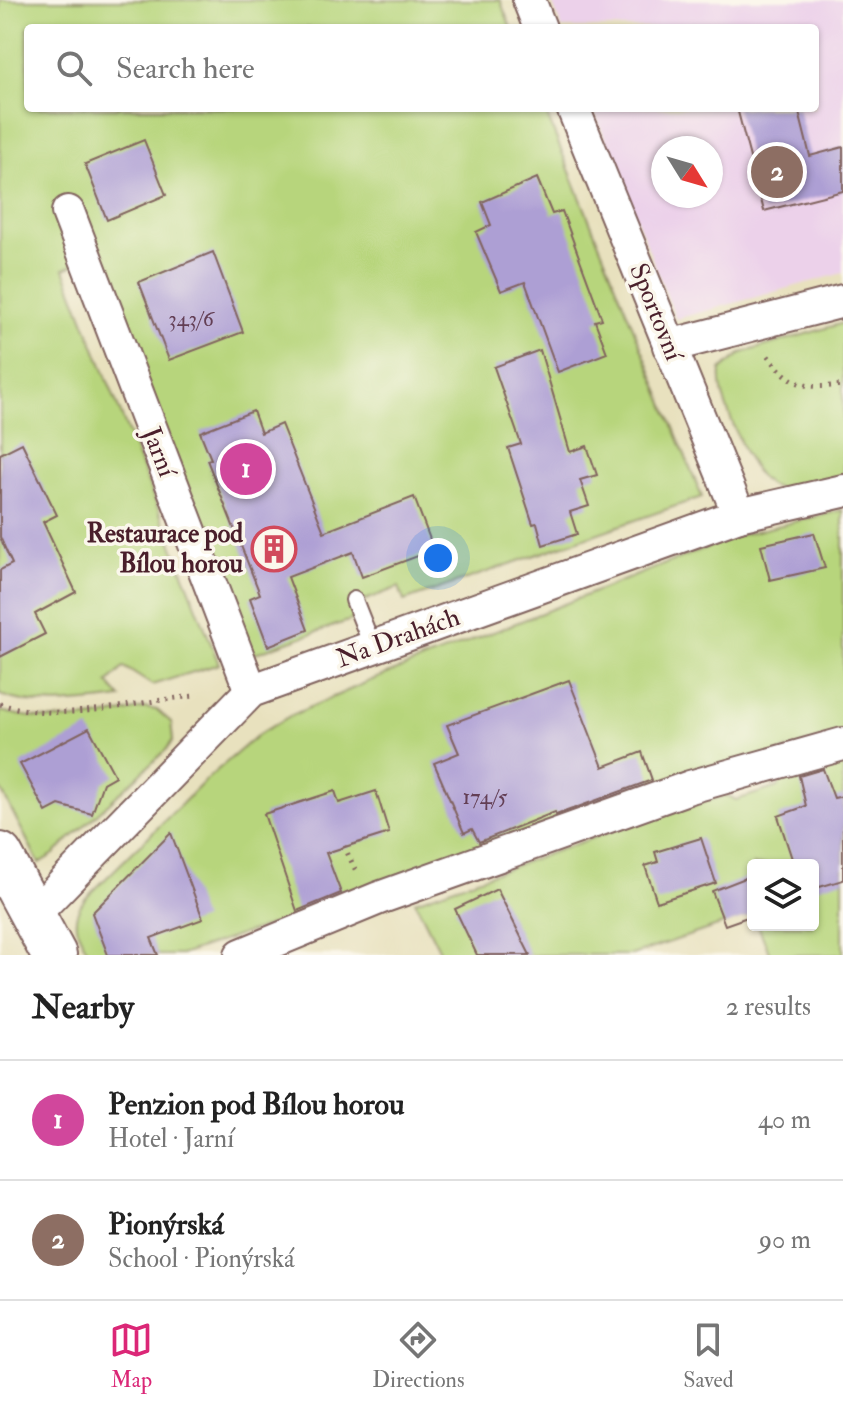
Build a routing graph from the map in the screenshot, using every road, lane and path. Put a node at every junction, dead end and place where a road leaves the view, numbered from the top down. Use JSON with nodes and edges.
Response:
{"nodes":[{"id":1,"x":529,"y":0,"type":"edge"},
{"id":2,"x":538,"y":24,"type":"edge"},
{"id":3,"x":575,"y":112,"type":"edge"},
{"id":4,"x":68,"y":212,"type":"dead end"},
{"id":5,"x":843,"y":301,"type":"edge"},
{"id":6,"x":753,"y":325,"type":"junction"},
{"id":7,"x":669,"y":346,"type":"junction"},
{"id":8,"x":843,"y":385,"type":"edge"},
{"id":9,"x":843,"y":491,"type":"edge"},
{"id":10,"x":739,"y":515,"type":"junction"},
{"id":11,"x":354,"y":600,"type":"dead end"},
{"id":12,"x":373,"y":648,"type":"junction"},
{"id":13,"x":251,"y":691,"type":"junction"},
{"id":14,"x":0,"y":704,"type":"edge"},
{"id":15,"x":843,"y":744,"type":"edge"},
{"id":16,"x":0,"y":855,"type":"edge"},
{"id":17,"x":33,"y":915,"type":"junction"},
{"id":18,"x":54,"y":955,"type":"edge"},
{"id":19,"x":241,"y":955,"type":"edge"}],
"edges":[{"from":1,"to":2,"type":"street"},
{"from":3,"to":7,"type":"street","name":"Sportovní"},
{"from":4,"to":13,"type":"street","name":"Jarní"},
{"from":5,"to":6,"type":"street"},
{"from":6,"to":7,"type":"street"},
{"from":6,"to":8,"type":"path"},
{"from":7,"to":10,"type":"street","name":"Sportovní"},
{"from":9,"to":10,"type":"street","name":"Na Drahách"},
{"from":10,"to":12,"type":"street","name":"Na Drahách"},
{"from":11,"to":12,"type":"lane"},
{"from":12,"to":13,"type":"street","name":"Na Drahách"},
{"from":13,"to":14,"type":"path"},
{"from":13,"to":17,"type":"street","name":"Na Drahách"},
{"from":15,"to":19,"type":"street"},
{"from":16,"to":17,"type":"main road"},
{"from":17,"to":18,"type":"main road"}]}
